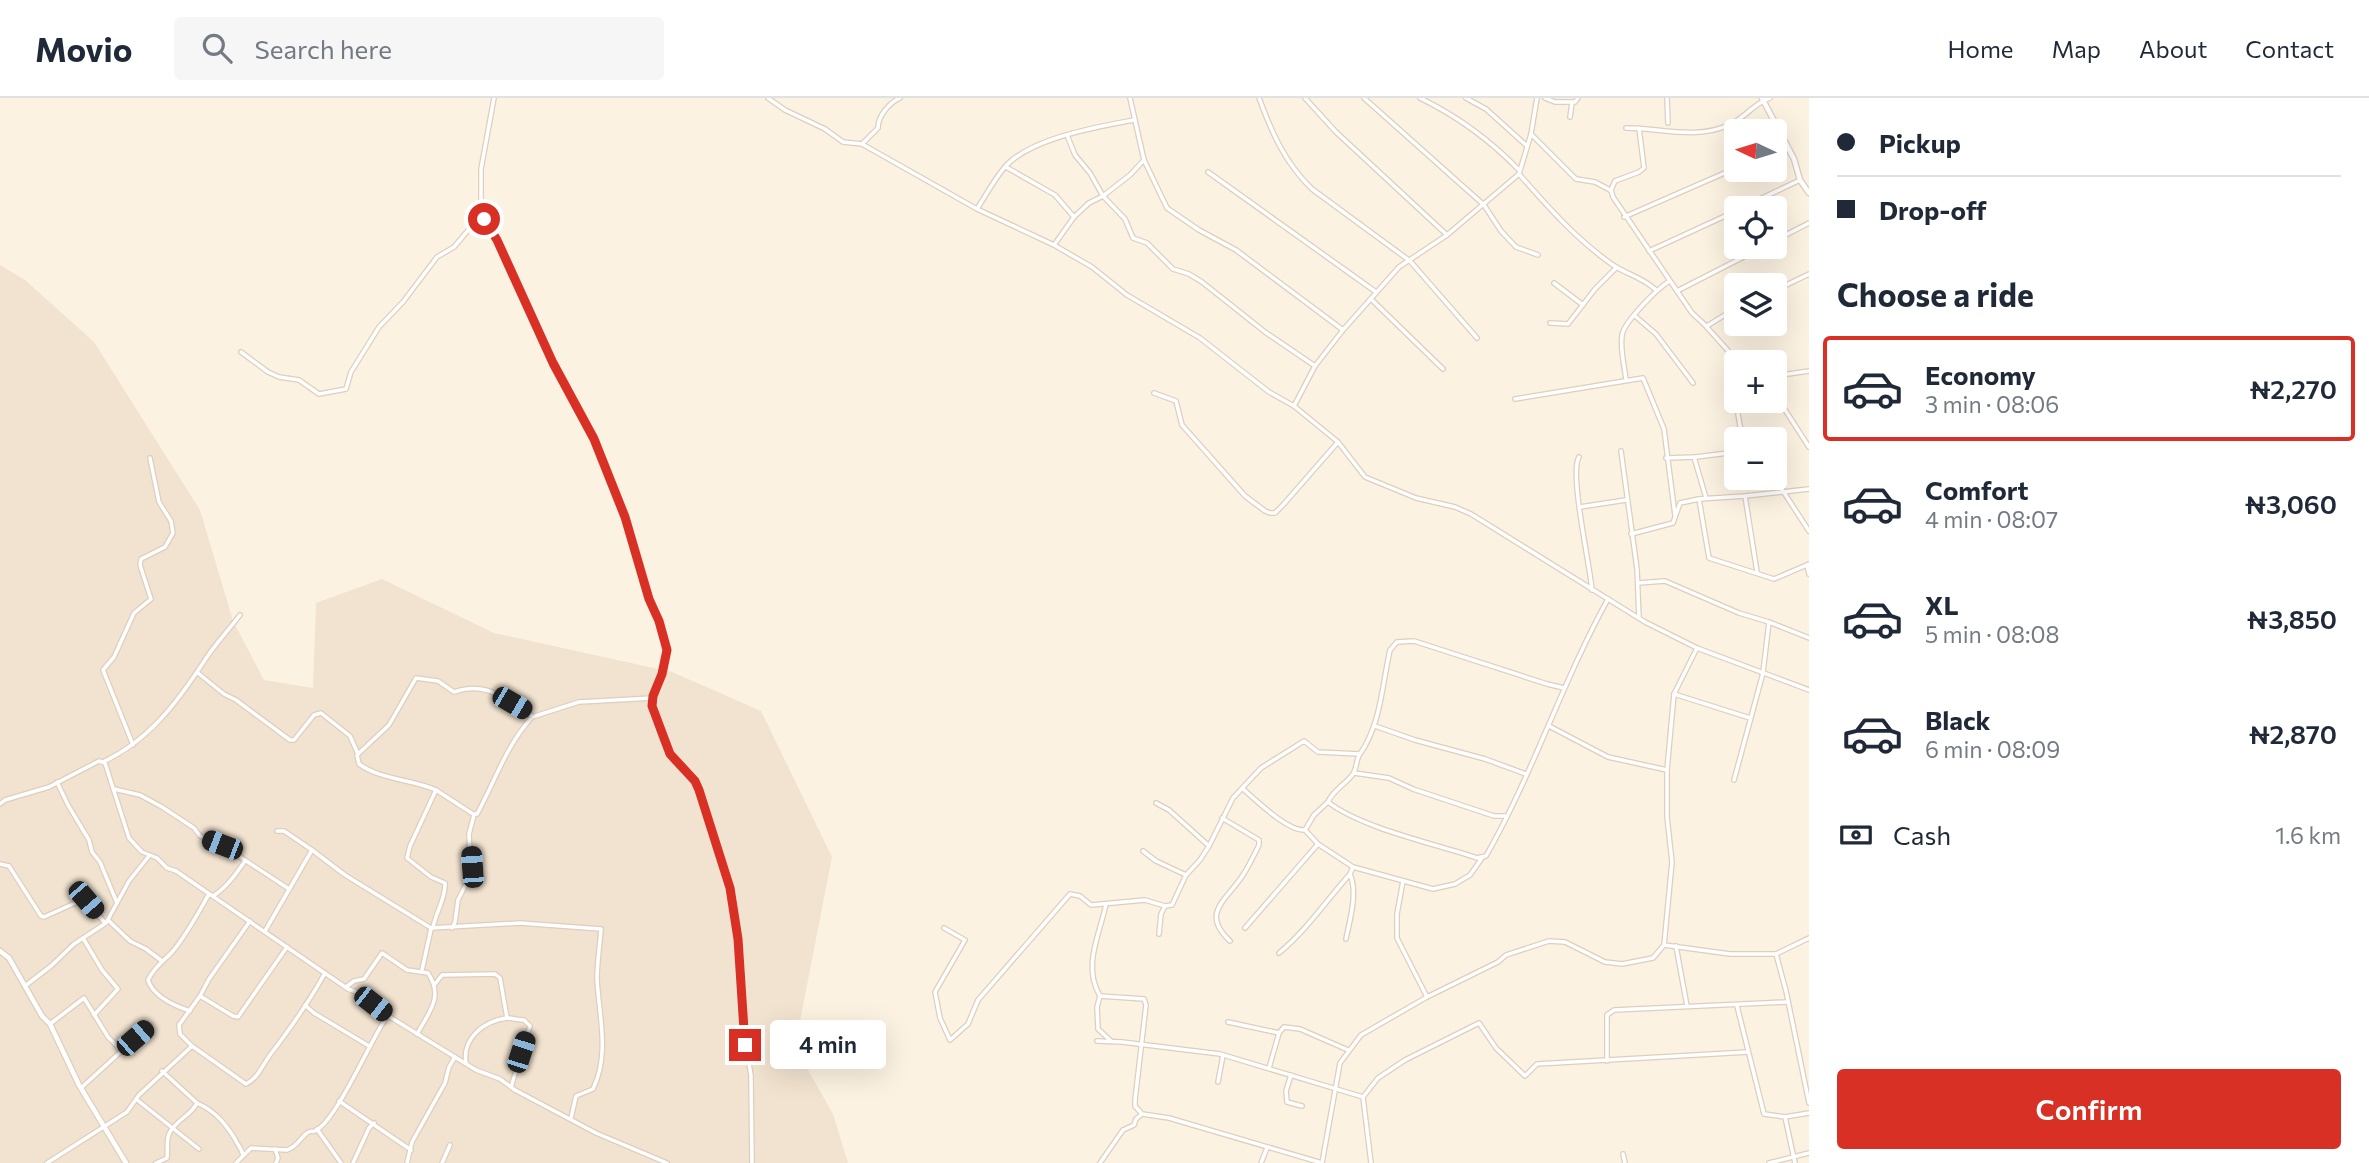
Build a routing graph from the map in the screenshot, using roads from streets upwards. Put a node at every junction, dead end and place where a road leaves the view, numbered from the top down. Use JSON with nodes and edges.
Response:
{"nodes":[{"id":1,"x":494,"y":98,"type":"edge"},
{"id":2,"x":768,"y":98,"type":"edge"},
{"id":3,"x":900,"y":98,"type":"edge"},
{"id":4,"x":1130,"y":98,"type":"edge"},
{"id":5,"x":1259,"y":98,"type":"edge"},
{"id":6,"x":1305,"y":98,"type":"edge"},
{"id":7,"x":1364,"y":98,"type":"edge"},
{"id":8,"x":1420,"y":98,"type":"edge"},
{"id":9,"x":1466,"y":98,"type":"edge"},
{"id":10,"x":1537,"y":98,"type":"edge"},
{"id":11,"x":1545,"y":98,"type":"edge"},
{"id":12,"x":1578,"y":98,"type":"edge"},
{"id":13,"x":1667,"y":98,"type":"edge"},
{"id":14,"x":1769,"y":98,"type":"edge"},
{"id":15,"x":1762,"y":99,"type":"edge"},
{"id":16,"x":1572,"y":103,"type":"junction"},
{"id":17,"x":1570,"y":117,"type":"dead end"},
{"id":18,"x":1773,"y":119,"type":"edge"},
{"id":19,"x":1134,"y":120,"type":"junction"},
{"id":20,"x":1668,"y":123,"type":"dead end"},
{"id":21,"x":1626,"y":128,"type":"dead end"},
{"id":22,"x":1639,"y":128,"type":"junction"},
{"id":23,"x":1531,"y":134,"type":"junction"},
{"id":24,"x":1066,"y":135,"type":"junction"},
{"id":25,"x":862,"y":144,"type":"junction"},
{"id":26,"x":1527,"y":146,"type":"junction"},
{"id":27,"x":1787,"y":146,"type":"edge"},
{"id":28,"x":1144,"y":160,"type":"junction"},
{"id":29,"x":1005,"y":166,"type":"junction"},
{"id":30,"x":1208,"y":172,"type":"dead end"},
{"id":31,"x":1519,"y":172,"type":"junction"},
{"id":32,"x":1724,"y":173,"type":"edge"},
{"id":33,"x":1800,"y":180,"type":"junction"},
{"id":34,"x":1611,"y":190,"type":"junction"},
{"id":35,"x":1809,"y":193,"type":"edge"},
{"id":36,"x":1766,"y":196,"type":"edge"},
{"id":37,"x":1103,"y":197,"type":"junction"},
{"id":38,"x":1485,"y":205,"type":"junction"},
{"id":39,"x":977,"y":209,"type":"junction"},
{"id":40,"x":481,"y":215,"type":"junction"},
{"id":41,"x":1724,"y":216,"type":"edge"},
{"id":42,"x":1074,"y":217,"type":"junction"},
{"id":43,"x":1624,"y":217,"type":"junction"},
{"id":44,"x":1809,"y":223,"type":"edge"},
{"id":45,"x":1787,"y":234,"type":"edge"},
{"id":46,"x":1447,"y":235,"type":"junction"},
{"id":47,"x":1054,"y":245,"type":"junction"},
{"id":48,"x":1649,"y":251,"type":"junction"},
{"id":49,"x":1538,"y":255,"type":"dead end"},
{"id":50,"x":1740,"y":259,"type":"edge"},
{"id":51,"x":1410,"y":261,"type":"junction"},
{"id":52,"x":1617,"y":268,"type":"junction"},
{"id":53,"x":1809,"y":274,"type":"edge"},
{"id":54,"x":1668,"y":282,"type":"junction"},
{"id":55,"x":1554,"y":283,"type":"dead end"},
{"id":56,"x":1787,"y":285,"type":"edge"},
{"id":57,"x":1656,"y":290,"type":"junction"},
{"id":58,"x":1677,"y":291,"type":"junction"},
{"id":59,"x":1376,"y":292,"type":"junction"},
{"id":60,"x":1371,"y":299,"type":"junction"},
{"id":61,"x":1583,"y":304,"type":"junction"},
{"id":62,"x":1724,"y":315,"type":"edge"},
{"id":63,"x":1635,"y":316,"type":"junction"},
{"id":64,"x":1550,"y":323,"type":"dead end"},
{"id":65,"x":1707,"y":326,"type":"junction"},
{"id":66,"x":1343,"y":330,"type":"junction"},
{"id":67,"x":1477,"y":338,"type":"dead end"},
{"id":68,"x":1728,"y":350,"type":"edge"},
{"id":69,"x":241,"y":352,"type":"dead end"},
{"id":70,"x":1315,"y":366,"type":"junction"},
{"id":71,"x":1443,"y":369,"type":"dead end"},
{"id":72,"x":1809,"y":371,"type":"edge"},
{"id":73,"x":1787,"y":374,"type":"edge"},
{"id":74,"x":1626,"y":379,"type":"junction"},
{"id":75,"x":1693,"y":383,"type":"dead end"},
{"id":76,"x":1154,"y":393,"type":"dead end"},
{"id":77,"x":1515,"y":399,"type":"dead end"},
{"id":78,"x":1294,"y":406,"type":"junction"},
{"id":79,"x":1787,"y":413,"type":"edge"},
{"id":80,"x":1738,"y":414,"type":"dead end"},
{"id":81,"x":1741,"y":427,"type":"edge"},
{"id":82,"x":1338,"y":442,"type":"junction"},
{"id":83,"x":1809,"y":447,"type":"edge"},
{"id":84,"x":1621,"y":451,"type":"dead end"},
{"id":85,"x":1724,"y":453,"type":"edge"},
{"id":86,"x":1579,"y":457,"type":"dead end"},
{"id":87,"x":1694,"y":457,"type":"junction"},
{"id":88,"x":150,"y":458,"type":"dead end"},
{"id":89,"x":1666,"y":458,"type":"junction"},
{"id":90,"x":1809,"y":489,"type":"edge"},
{"id":91,"x":1783,"y":491,"type":"junction"},
{"id":92,"x":1745,"y":496,"type":"junction"},
{"id":93,"x":1706,"y":498,"type":"junction"},
{"id":94,"x":1699,"y":499,"type":"junction"},
{"id":95,"x":1626,"y":500,"type":"junction"},
{"id":96,"x":1580,"y":508,"type":"junction"},
{"id":97,"x":1675,"y":516,"type":"junction"},
{"id":98,"x":1809,"y":531,"type":"edge"},
{"id":99,"x":1632,"y":534,"type":"junction"},
{"id":100,"x":1808,"y":564,"type":"edge"},
{"id":101,"x":1757,"y":572,"type":"junction"},
{"id":102,"x":1809,"y":574,"type":"edge"},
{"id":103,"x":1638,"y":583,"type":"junction"},
{"id":104,"x":1592,"y":590,"type":"junction"},
{"id":105,"x":1608,"y":599,"type":"junction"},
{"id":106,"x":240,"y":615,"type":"dead end"},
{"id":107,"x":1639,"y":618,"type":"junction"},
{"id":108,"x":1769,"y":622,"type":"junction"},
{"id":109,"x":1809,"y":638,"type":"edge"},
{"id":110,"x":1697,"y":648,"type":"junction"},
{"id":111,"x":198,"y":673,"type":"junction"},
{"id":112,"x":1763,"y":673,"type":"junction"},
{"id":113,"x":1564,"y":688,"type":"junction"},
{"id":114,"x":1809,"y":690,"type":"edge"},
{"id":115,"x":1674,"y":694,"type":"junction"},
{"id":116,"x":653,"y":698,"type":"junction"},
{"id":117,"x":532,"y":717,"type":"junction"},
{"id":118,"x":1751,"y":718,"type":"junction"},
{"id":119,"x":1374,"y":726,"type":"junction"},
{"id":120,"x":1549,"y":726,"type":"junction"},
{"id":121,"x":133,"y":744,"type":"junction"},
{"id":122,"x":358,"y":754,"type":"junction"},
{"id":123,"x":1359,"y":754,"type":"junction"},
{"id":124,"x":103,"y":762,"type":"junction"},
{"id":125,"x":1667,"y":770,"type":"junction"},
{"id":126,"x":1354,"y":773,"type":"junction"},
{"id":127,"x":1527,"y":774,"type":"junction"},
{"id":128,"x":1734,"y":780,"type":"dead end"},
{"id":129,"x":57,"y":782,"type":"junction"},
{"id":130,"x":1243,"y":788,"type":"junction"},
{"id":131,"x":114,"y":789,"type":"junction"},
{"id":132,"x":436,"y":790,"type":"junction"},
{"id":133,"x":1328,"y":802,"type":"junction"},
{"id":134,"x":1156,"y":803,"type":"dead end"},
{"id":135,"x":0,"y":804,"type":"edge"},
{"id":136,"x":474,"y":815,"type":"junction"},
{"id":137,"x":1507,"y":815,"type":"junction"},
{"id":138,"x":1222,"y":818,"type":"junction"},
{"id":139,"x":1305,"y":830,"type":"junction"},
{"id":140,"x":277,"y":831,"type":"dead end"},
{"id":141,"x":1318,"y":844,"type":"junction"},
{"id":142,"x":1209,"y":846,"type":"junction"},
{"id":143,"x":313,"y":849,"type":"junction"},
{"id":144,"x":1143,"y":851,"type":"dead end"},
{"id":145,"x":149,"y":856,"type":"junction"},
{"id":146,"x":1482,"y":858,"type":"junction"},
{"id":147,"x":245,"y":861,"type":"junction"},
{"id":148,"x":0,"y":864,"type":"edge"},
{"id":149,"x":1353,"y":867,"type":"junction"},
{"id":150,"x":1350,"y":874,"type":"junction"},
{"id":151,"x":1186,"y":875,"type":"junction"},
{"id":152,"x":1403,"y":881,"type":"junction"},
{"id":153,"x":289,"y":889,"type":"junction"},
{"id":154,"x":211,"y":895,"type":"junction"},
{"id":155,"x":117,"y":903,"type":"junction"},
{"id":156,"x":1106,"y":904,"type":"junction"},
{"id":157,"x":1165,"y":906,"type":"junction"},
{"id":158,"x":250,"y":921,"type":"junction"},
{"id":159,"x":107,"y":922,"type":"junction"},
{"id":160,"x":432,"y":928,"type":"junction"},
{"id":161,"x":452,"y":928,"type":"junction"},
{"id":162,"x":944,"y":928,"type":"dead end"},
{"id":163,"x":1245,"y":928,"type":"dead end"},
{"id":164,"x":265,"y":931,"type":"junction"},
{"id":165,"x":1159,"y":934,"type":"dead end"},
{"id":166,"x":83,"y":938,"type":"junction"},
{"id":167,"x":1809,"y":938,"type":"edge"},
{"id":168,"x":1346,"y":939,"type":"dead end"},
{"id":169,"x":1230,"y":941,"type":"dead end"},
{"id":170,"x":1664,"y":945,"type":"junction"},
{"id":171,"x":1676,"y":946,"type":"junction"},
{"id":172,"x":288,"y":947,"type":"junction"},
{"id":173,"x":0,"y":951,"type":"edge"},
{"id":174,"x":1279,"y":953,"type":"dead end"},
{"id":175,"x":1776,"y":954,"type":"junction"},
{"id":176,"x":162,"y":961,"type":"junction"},
{"id":177,"x":422,"y":970,"type":"junction"},
{"id":178,"x":325,"y":972,"type":"junction"},
{"id":179,"x":435,"y":984,"type":"junction"},
{"id":180,"x":25,"y":986,"type":"junction"},
{"id":181,"x":346,"y":987,"type":"junction"},
{"id":182,"x":200,"y":996,"type":"junction"},
{"id":183,"x":1100,"y":996,"type":"junction"},
{"id":184,"x":1427,"y":997,"type":"junction"},
{"id":185,"x":1787,"y":1002,"type":"junction"},
{"id":186,"x":305,"y":1005,"type":"junction"},
{"id":187,"x":1687,"y":1006,"type":"junction"},
{"id":188,"x":1737,"y":1006,"type":"junction"},
{"id":189,"x":190,"y":1011,"type":"junction"},
{"id":190,"x":94,"y":1015,"type":"junction"},
{"id":191,"x":387,"y":1016,"type":"junction"},
{"id":192,"x":507,"y":1018,"type":"junction"},
{"id":193,"x":1228,"y":1022,"type":"dead end"},
{"id":194,"x":50,"y":1024,"type":"junction"},
{"id":195,"x":149,"y":1025,"type":"dead end"},
{"id":196,"x":1279,"y":1033,"type":"junction"},
{"id":197,"x":417,"y":1034,"type":"junction"},
{"id":198,"x":1097,"y":1041,"type":"dead end"},
{"id":199,"x":1111,"y":1041,"type":"junction"},
{"id":200,"x":1141,"y":1044,"type":"junction"},
{"id":201,"x":192,"y":1046,"type":"junction"},
{"id":202,"x":369,"y":1046,"type":"junction"},
{"id":203,"x":1348,"y":1050,"type":"junction"},
{"id":204,"x":122,"y":1051,"type":"junction"},
{"id":205,"x":1748,"y":1052,"type":"junction"},
{"id":206,"x":1223,"y":1055,"type":"junction"},
{"id":207,"x":455,"y":1057,"type":"junction"},
{"id":208,"x":1607,"y":1060,"type":"junction"},
{"id":209,"x":466,"y":1063,"type":"junction"},
{"id":210,"x":1269,"y":1068,"type":"junction"},
{"id":211,"x":162,"y":1071,"type":"junction"},
{"id":212,"x":1292,"y":1075,"type":"junction"},
{"id":213,"x":1218,"y":1082,"type":"dead end"},
{"id":214,"x":511,"y":1087,"type":"junction"},
{"id":215,"x":1336,"y":1087,"type":"junction"},
{"id":216,"x":81,"y":1088,"type":"junction"},
{"id":217,"x":1363,"y":1097,"type":"junction"},
{"id":218,"x":136,"y":1099,"type":"junction"},
{"id":219,"x":339,"y":1101,"type":"junction"},
{"id":220,"x":197,"y":1103,"type":"junction"},
{"id":221,"x":1809,"y":1103,"type":"edge"},
{"id":222,"x":1302,"y":1106,"type":"dead end"},
{"id":223,"x":1809,"y":1113,"type":"edge"},
{"id":224,"x":1142,"y":1114,"type":"junction"},
{"id":225,"x":1785,"y":1117,"type":"junction"},
{"id":226,"x":571,"y":1118,"type":"junction"},
{"id":227,"x":374,"y":1123,"type":"junction"},
{"id":228,"x":105,"y":1126,"type":"junction"},
{"id":229,"x":173,"y":1128,"type":"junction"},
{"id":230,"x":317,"y":1129,"type":"junction"},
{"id":231,"x":450,"y":1145,"type":"dead end"},
{"id":232,"x":275,"y":1148,"type":"junction"},
{"id":233,"x":1267,"y":1148,"type":"junction"},
{"id":234,"x":199,"y":1149,"type":"dead end"},
{"id":235,"x":411,"y":1150,"type":"junction"},
{"id":236,"x":1809,"y":1153,"type":"edge"},
{"id":237,"x":243,"y":1154,"type":"junction"},
{"id":238,"x":1623,"y":1154,"type":"dead end"},
{"id":239,"x":1794,"y":1160,"type":"edge"},
{"id":240,"x":47,"y":1163,"type":"edge"},
{"id":241,"x":125,"y":1163,"type":"edge"},
{"id":242,"x":156,"y":1163,"type":"edge"},
{"id":243,"x":236,"y":1163,"type":"edge"},
{"id":244,"x":276,"y":1163,"type":"edge"},
{"id":245,"x":341,"y":1163,"type":"edge"},
{"id":246,"x":353,"y":1163,"type":"edge"},
{"id":247,"x":407,"y":1163,"type":"edge"},
{"id":248,"x":442,"y":1163,"type":"edge"},
{"id":249,"x":667,"y":1163,"type":"edge"},
{"id":250,"x":752,"y":1163,"type":"edge"},
{"id":251,"x":1100,"y":1163,"type":"edge"},
{"id":252,"x":1261,"y":1163,"type":"edge"},
{"id":253,"x":1322,"y":1163,"type":"edge"},
{"id":254,"x":1371,"y":1163,"type":"edge"},
{"id":255,"x":1625,"y":1163,"type":"edge"},
{"id":256,"x":1769,"y":1163,"type":"edge"}],
"edges":[{"from":1,"to":40,"type":"street"},
{"from":2,"to":25,"type":"street"},
{"from":3,"to":25,"type":"street"},
{"from":4,"to":19,"type":"street"},
{"from":5,"to":51,"type":"street"},
{"from":6,"to":46,"type":"street"},
{"from":7,"to":38,"type":"street"},
{"from":8,"to":31,"type":"street"},
{"from":9,"to":26,"type":"street"},
{"from":10,"to":23,"type":"street"},
{"from":11,"to":16,"type":"street"},
{"from":12,"to":16,"type":"street"},
{"from":13,"to":20,"type":"street"},
{"from":14,"to":15,"type":"street"},
{"from":15,"to":18,"type":"street"},
{"from":15,"to":22,"type":"street"},
{"from":16,"to":17,"type":"street"},
{"from":19,"to":24,"type":"street"},
{"from":19,"to":28,"type":"street"},
{"from":21,"to":22,"type":"street"},
{"from":22,"to":34,"type":"street"},
{"from":23,"to":26,"type":"street"},
{"from":23,"to":34,"type":"street"},
{"from":24,"to":29,"type":"street"},
{"from":24,"to":37,"type":"street"},
{"from":25,"to":39,"type":"street"},
{"from":26,"to":31,"type":"street"},
{"from":27,"to":33,"type":"street"},
{"from":28,"to":37,"type":"street"},
{"from":28,"to":66,"type":"street"},
{"from":29,"to":39,"type":"street"},
{"from":29,"to":42,"type":"street"},
{"from":30,"to":59,"type":"street"},
{"from":31,"to":38,"type":"street"},
{"from":31,"to":52,"type":"street"},
{"from":32,"to":43,"type":"street"},
{"from":33,"to":35,"type":"street"},
{"from":33,"to":36,"type":"street"},
{"from":34,"to":43,"type":"street"},
{"from":37,"to":42,"type":"street"},
{"from":37,"to":70,"type":"street"},
{"from":38,"to":46,"type":"street"},
{"from":38,"to":49,"type":"street"},
{"from":39,"to":47,"type":"street"},
{"from":40,"to":69,"type":"street"},
{"from":40,"to":116,"type":"street"},
{"from":41,"to":48,"type":"street"},
{"from":42,"to":47,"type":"street"},
{"from":43,"to":48,"type":"street"},
{"from":44,"to":45,"type":"street"},
{"from":46,"to":51,"type":"street"},
{"from":47,"to":78,"type":"street"},
{"from":48,"to":54,"type":"street"},
{"from":50,"to":58,"type":"street"},
{"from":51,"to":59,"type":"street"},
{"from":51,"to":67,"type":"street"},
{"from":52,"to":57,"type":"street"},
{"from":52,"to":61,"type":"street"},
{"from":53,"to":56,"type":"street"},
{"from":54,"to":57,"type":"street"},
{"from":54,"to":58,"type":"street"},
{"from":55,"to":61,"type":"street"},
{"from":57,"to":63,"type":"street"},
{"from":58,"to":65,"type":"street"},
{"from":59,"to":60,"type":"street"},
{"from":60,"to":66,"type":"street"},
{"from":60,"to":71,"type":"street"},
{"from":61,"to":64,"type":"street"},
{"from":62,"to":65,"type":"street"},
{"from":63,"to":74,"type":"street"},
{"from":63,"to":75,"type":"street"},
{"from":65,"to":68,"type":"street"},
{"from":66,"to":70,"type":"street"},
{"from":70,"to":78,"type":"street"},
{"from":72,"to":73,"type":"street"},
{"from":74,"to":77,"type":"street"},
{"from":74,"to":89,"type":"street"},
{"from":76,"to":82,"type":"street"},
{"from":78,"to":82,"type":"street"},
{"from":79,"to":83,"type":"street"},
{"from":80,"to":81,"type":"street"},
{"from":82,"to":104,"type":"street"},
{"from":84,"to":95,"type":"street"},
{"from":85,"to":87,"type":"street"},
{"from":86,"to":96,"type":"street"},
{"from":87,"to":89,"type":"street"},
{"from":87,"to":93,"type":"street"},
{"from":88,"to":121,"type":"street"},
{"from":89,"to":97,"type":"street"},
{"from":90,"to":91,"type":"street"},
{"from":91,"to":92,"type":"street"},
{"from":91,"to":98,"type":"street"},
{"from":92,"to":93,"type":"street"},
{"from":92,"to":101,"type":"street"},
{"from":93,"to":94,"type":"street"},
{"from":94,"to":97,"type":"street"},
{"from":94,"to":101,"type":"street"},
{"from":95,"to":96,"type":"street"},
{"from":95,"to":99,"type":"street"},
{"from":96,"to":104,"type":"street"},
{"from":97,"to":99,"type":"street"},
{"from":99,"to":103,"type":"street"},
{"from":100,"to":101,"type":"street"},
{"from":100,"to":102,"type":"street"},
{"from":103,"to":107,"type":"street"},
{"from":103,"to":108,"type":"street"},
{"from":104,"to":105,"type":"street"},
{"from":105,"to":107,"type":"street"},
{"from":105,"to":113,"type":"street"},
{"from":106,"to":111,"type":"street"},
{"from":107,"to":110,"type":"street"},
{"from":108,"to":109,"type":"street"},
{"from":108,"to":112,"type":"street"},
{"from":110,"to":112,"type":"street"},
{"from":110,"to":115,"type":"street"},
{"from":111,"to":121,"type":"street"},
{"from":111,"to":122,"type":"street"},
{"from":112,"to":114,"type":"street"},
{"from":112,"to":118,"type":"street"},
{"from":113,"to":119,"type":"street"},
{"from":113,"to":120,"type":"street"},
{"from":115,"to":118,"type":"street"},
{"from":115,"to":125,"type":"street"},
{"from":116,"to":117,"type":"street"},
{"from":116,"to":250,"type":"street"},
{"from":117,"to":122,"type":"street"},
{"from":117,"to":136,"type":"street"},
{"from":118,"to":128,"type":"street"},
{"from":119,"to":123,"type":"street"},
{"from":119,"to":127,"type":"street"},
{"from":120,"to":125,"type":"street"},
{"from":120,"to":127,"type":"street"},
{"from":121,"to":124,"type":"street"},
{"from":122,"to":132,"type":"street"},
{"from":123,"to":126,"type":"street"},
{"from":123,"to":130,"type":"street"},
{"from":124,"to":129,"type":"street"},
{"from":124,"to":131,"type":"street"},
{"from":125,"to":170,"type":"street"},
{"from":126,"to":133,"type":"street"},
{"from":126,"to":137,"type":"street"},
{"from":127,"to":137,"type":"street"},
{"from":129,"to":135,"type":"street"},
{"from":129,"to":155,"type":"street"},
{"from":130,"to":138,"type":"street"},
{"from":130,"to":139,"type":"street"},
{"from":131,"to":145,"type":"street"},
{"from":131,"to":147,"type":"street"},
{"from":132,"to":136,"type":"street"},
{"from":132,"to":160,"type":"street"},
{"from":133,"to":139,"type":"street"},
{"from":133,"to":146,"type":"street"},
{"from":134,"to":142,"type":"street"},
{"from":136,"to":161,"type":"street"},
{"from":137,"to":146,"type":"street"},
{"from":138,"to":142,"type":"street"},
{"from":138,"to":169,"type":"street"},
{"from":139,"to":141,"type":"street"},
{"from":140,"to":143,"type":"street"},
{"from":141,"to":149,"type":"street"},
{"from":141,"to":163,"type":"street"},
{"from":142,"to":151,"type":"street"},
{"from":143,"to":153,"type":"street"},
{"from":143,"to":160,"type":"street"},
{"from":144,"to":151,"type":"street"},
{"from":145,"to":154,"type":"street"},
{"from":145,"to":155,"type":"street"},
{"from":146,"to":152,"type":"street"},
{"from":147,"to":153,"type":"street"},
{"from":147,"to":154,"type":"street"},
{"from":148,"to":159,"type":"street"},
{"from":149,"to":150,"type":"street"},
{"from":149,"to":152,"type":"street"},
{"from":150,"to":168,"type":"street"},
{"from":150,"to":174,"type":"street"},
{"from":151,"to":157,"type":"street"},
{"from":152,"to":184,"type":"street"},
{"from":153,"to":164,"type":"street"},
{"from":154,"to":158,"type":"street"},
{"from":154,"to":176,"type":"street"},
{"from":155,"to":159,"type":"street"},
{"from":156,"to":157,"type":"street"},
{"from":156,"to":162,"type":"street"},
{"from":156,"to":183,"type":"street"},
{"from":157,"to":165,"type":"street"},
{"from":158,"to":164,"type":"street"},
{"from":158,"to":182,"type":"street"},
{"from":159,"to":166,"type":"street"},
{"from":159,"to":176,"type":"street"},
{"from":160,"to":161,"type":"street"},
{"from":160,"to":177,"type":"street"},
{"from":161,"to":226,"type":"street"},
{"from":164,"to":172,"type":"street"},
{"from":166,"to":180,"type":"street"},
{"from":166,"to":190,"type":"street"},
{"from":167,"to":175,"type":"street"},
{"from":170,"to":171,"type":"street"},
{"from":170,"to":184,"type":"street"},
{"from":171,"to":175,"type":"street"},
{"from":171,"to":187,"type":"street"},
{"from":172,"to":178,"type":"street"},
{"from":172,"to":182,"type":"street"},
{"from":173,"to":180,"type":"street"},
{"from":175,"to":185,"type":"street"},
{"from":176,"to":189,"type":"street"},
{"from":177,"to":179,"type":"street"},
{"from":177,"to":181,"type":"street"},
{"from":178,"to":181,"type":"street"},
{"from":178,"to":186,"type":"street"},
{"from":179,"to":192,"type":"street"},
{"from":179,"to":197,"type":"street"},
{"from":180,"to":194,"type":"street"},
{"from":181,"to":191,"type":"street"},
{"from":182,"to":189,"type":"street"},
{"from":183,"to":199,"type":"street"},
{"from":183,"to":200,"type":"street"},
{"from":184,"to":203,"type":"street"},
{"from":185,"to":188,"type":"street"},
{"from":185,"to":221,"type":"street"},
{"from":186,"to":201,"type":"street"},
{"from":186,"to":202,"type":"street"},
{"from":187,"to":188,"type":"street"},
{"from":187,"to":208,"type":"street"},
{"from":188,"to":205,"type":"street"},
{"from":189,"to":201,"type":"street"},
{"from":190,"to":194,"type":"street"},
{"from":190,"to":204,"type":"street"},
{"from":191,"to":197,"type":"street"},
{"from":191,"to":202,"type":"street"},
{"from":192,"to":209,"type":"street"},
{"from":192,"to":214,"type":"street"},
{"from":193,"to":196,"type":"street"},
{"from":194,"to":216,"type":"street"},
{"from":195,"to":204,"type":"street"},
{"from":196,"to":203,"type":"street"},
{"from":196,"to":210,"type":"street"},
{"from":197,"to":207,"type":"street"},
{"from":198,"to":199,"type":"street"},
{"from":199,"to":200,"type":"street"},
{"from":200,"to":206,"type":"street"},
{"from":200,"to":224,"type":"street"},
{"from":201,"to":211,"type":"street"},
{"from":202,"to":219,"type":"street"},
{"from":203,"to":215,"type":"street"},
{"from":204,"to":216,"type":"street"},
{"from":205,"to":208,"type":"street"},
{"from":205,"to":225,"type":"street"},
{"from":206,"to":210,"type":"street"},
{"from":206,"to":213,"type":"street"},
{"from":207,"to":209,"type":"street"},
{"from":207,"to":235,"type":"street"},
{"from":208,"to":217,"type":"street"},
{"from":209,"to":214,"type":"street"},
{"from":210,"to":212,"type":"street"},
{"from":211,"to":218,"type":"street"},
{"from":211,"to":220,"type":"street"},
{"from":212,"to":215,"type":"street"},
{"from":212,"to":222,"type":"street"},
{"from":214,"to":226,"type":"street"},
{"from":215,"to":217,"type":"street"},
{"from":215,"to":253,"type":"street"},
{"from":216,"to":228,"type":"street"},
{"from":217,"to":254,"type":"street"},
{"from":218,"to":228,"type":"street"},
{"from":218,"to":229,"type":"street"},
{"from":219,"to":227,"type":"street"},
{"from":219,"to":230,"type":"street"},
{"from":220,"to":229,"type":"street"},
{"from":220,"to":237,"type":"street"},
{"from":223,"to":225,"type":"street"},
{"from":224,"to":233,"type":"street"},
{"from":224,"to":251,"type":"street"},
{"from":225,"to":239,"type":"street"},
{"from":226,"to":249,"type":"street"},
{"from":227,"to":235,"type":"street"},
{"from":227,"to":246,"type":"street"},
{"from":228,"to":240,"type":"street"},
{"from":228,"to":241,"type":"street"},
{"from":229,"to":234,"type":"street"},
{"from":229,"to":242,"type":"street"},
{"from":230,"to":232,"type":"street"},
{"from":230,"to":245,"type":"street"},
{"from":231,"to":248,"type":"street"},
{"from":232,"to":237,"type":"street"},
{"from":232,"to":244,"type":"street"},
{"from":233,"to":252,"type":"street"},
{"from":233,"to":253,"type":"street"},
{"from":235,"to":247,"type":"street"},
{"from":236,"to":239,"type":"street"},
{"from":237,"to":243,"type":"street"},
{"from":238,"to":255,"type":"street"},
{"from":239,"to":256,"type":"street"}]}
